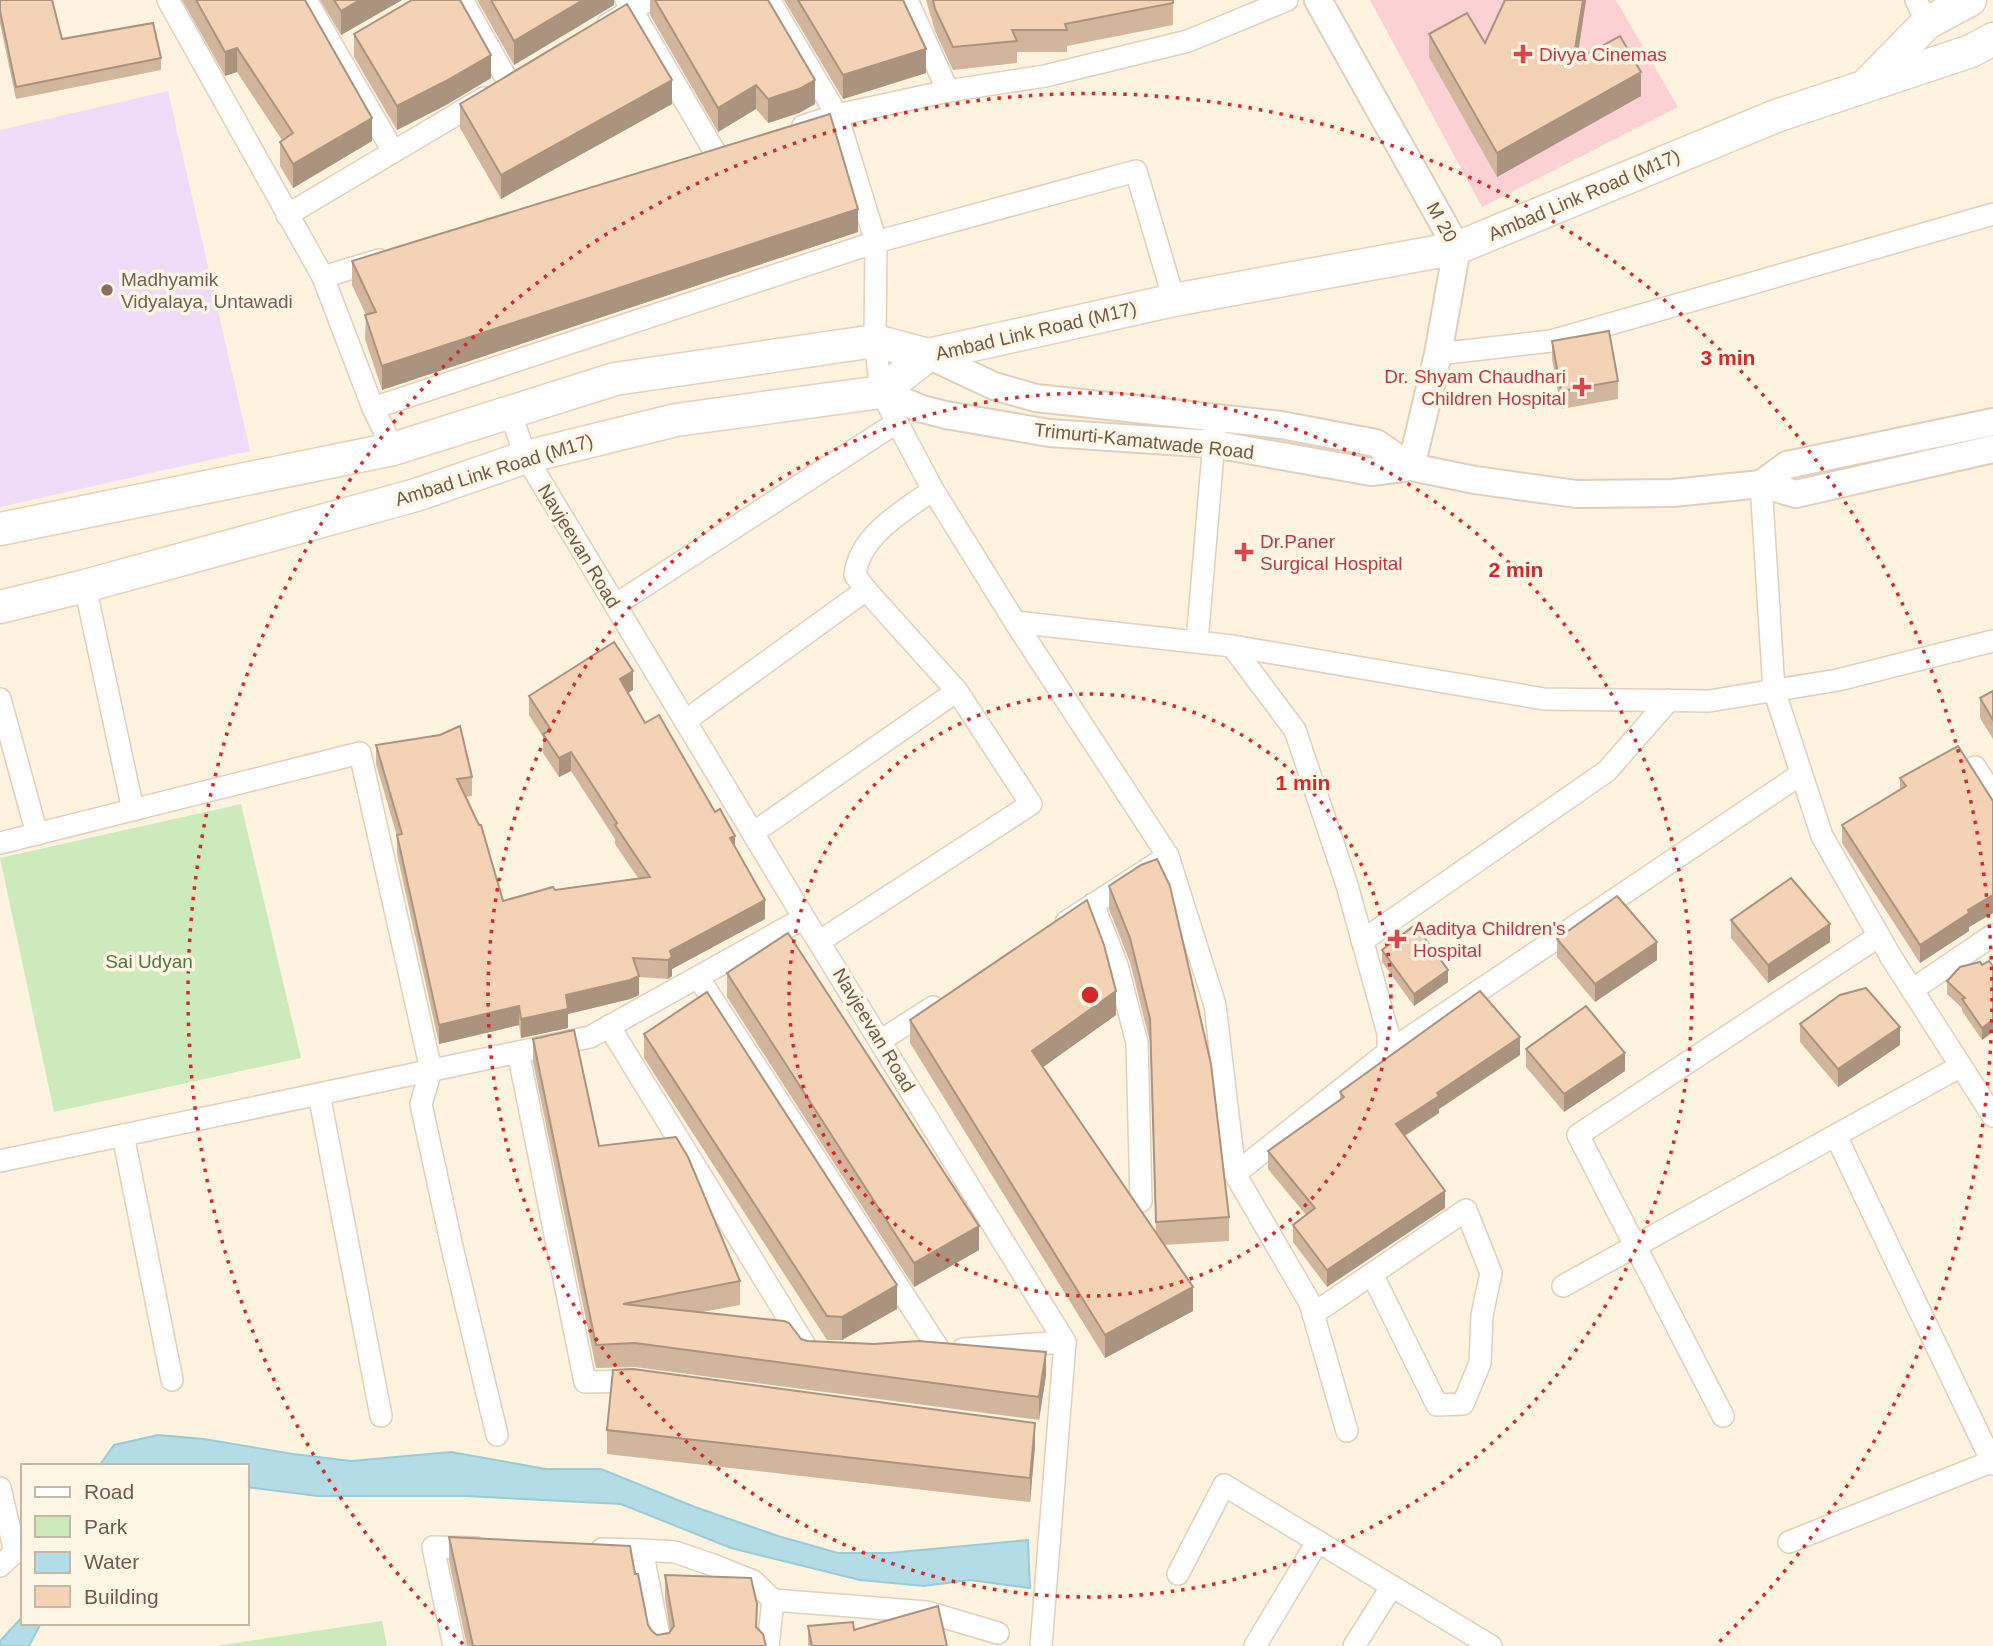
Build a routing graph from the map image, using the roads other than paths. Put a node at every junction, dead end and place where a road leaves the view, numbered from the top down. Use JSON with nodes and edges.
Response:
{"nodes":[{"id":1,"x":168,"y":0,"type":"edge"},
{"id":2,"x":306,"y":0,"type":"edge"},
{"id":3,"x":462,"y":0,"type":"edge"},
{"id":4,"x":769,"y":0,"type":"edge"},
{"id":5,"x":907,"y":0,"type":"edge"},
{"id":6,"x":1287,"y":0,"type":"edge"},
{"id":7,"x":1318,"y":0,"type":"edge"},
{"id":8,"x":1970,"y":0,"type":"edge"},
{"id":9,"x":636,"y":3,"type":"edge"},
{"id":10,"x":1922,"y":11,"type":"edge"},
{"id":11,"x":587,"y":37,"type":"edge"},
{"id":12,"x":359,"y":39,"type":"edge"},
{"id":13,"x":1993,"y":39,"type":"edge"},
{"id":14,"x":337,"y":52,"type":"junction"},
{"id":15,"x":531,"y":70,"type":"edge"},
{"id":16,"x":509,"y":83,"type":"junction"},
{"id":17,"x":1866,"y":85,"type":"junction"},
{"id":18,"x":948,"y":91,"type":"junction"},
{"id":19,"x":837,"y":116,"type":"junction"},
{"id":20,"x":789,"y":131,"type":"edge"},
{"id":21,"x":740,"y":146,"type":"edge"},
{"id":22,"x":393,"y":151,"type":"junction"},
{"id":23,"x":716,"y":154,"type":"junction"},
{"id":24,"x":690,"y":162,"type":"edge"},
{"id":25,"x":1993,"y":214,"type":"edge"},
{"id":26,"x":287,"y":215,"type":"junction"},
{"id":27,"x":876,"y":242,"type":"junction"},
{"id":28,"x":1457,"y":248,"type":"junction"},
{"id":29,"x":401,"y":252,"type":"edge"},
{"id":30,"x":323,"y":277,"type":"junction"},
{"id":31,"x":1174,"y":300,"type":"junction"},
{"id":32,"x":875,"y":341,"type":"junction"},
{"id":33,"x":1437,"y":354,"type":"junction"},
{"id":34,"x":928,"y":355,"type":"junction"},
{"id":35,"x":881,"y":392,"type":"junction"},
{"id":36,"x":373,"y":408,"type":"junction"},
{"id":37,"x":510,"y":412,"type":"junction"},
{"id":38,"x":1216,"y":416,"type":"junction"},
{"id":39,"x":1993,"y":422,"type":"edge"},
{"id":40,"x":896,"y":423,"type":"junction"},
{"id":41,"x":1214,"y":444,"type":"junction"},
{"id":42,"x":393,"y":449,"type":"junction"},
{"id":43,"x":1993,"y":449,"type":"edge"},
{"id":44,"x":526,"y":457,"type":"junction"},
{"id":45,"x":1411,"y":467,"type":"junction"},
{"id":46,"x":1762,"y":484,"type":"junction"},
{"id":47,"x":933,"y":490,"type":"junction"},
{"id":48,"x":0,"y":529,"type":"edge"},
{"id":49,"x":85,"y":586,"type":"junction"},
{"id":50,"x":866,"y":590,"type":"junction"},
{"id":51,"x":615,"y":605,"type":"junction"},
{"id":52,"x":0,"y":607,"type":"edge"},
{"id":53,"x":1015,"y":622,"type":"junction"},
{"id":54,"x":1993,"y":641,"type":"edge"},
{"id":55,"x":1197,"y":642,"type":"junction"},
{"id":56,"x":1231,"y":646,"type":"junction"},
{"id":57,"x":1774,"y":690,"type":"junction"},
{"id":58,"x":957,"y":691,"type":"junction"},
{"id":59,"x":0,"y":699,"type":"edge"},
{"id":60,"x":1669,"y":700,"type":"junction"},
{"id":61,"x":685,"y":721,"type":"junction"},
{"id":62,"x":386,"y":749,"type":"edge"},
{"id":63,"x":360,"y":753,"type":"junction"},
{"id":64,"x":1975,"y":767,"type":"edge"},
{"id":65,"x":1801,"y":774,"type":"junction"},
{"id":66,"x":1993,"y":795,"type":"edge"},
{"id":67,"x":133,"y":810,"type":"junction"},
{"id":68,"x":752,"y":833,"type":"junction"},
{"id":69,"x":37,"y":834,"type":"junction"},
{"id":70,"x":0,"y":844,"type":"edge"},
{"id":71,"x":1168,"y":856,"type":"junction"},
{"id":72,"x":1093,"y":904,"type":"junction"},
{"id":73,"x":804,"y":918,"type":"junction"},
{"id":74,"x":1048,"y":933,"type":"edge"},
{"id":75,"x":1993,"y":935,"type":"edge"},
{"id":76,"x":1879,"y":936,"type":"junction"},
{"id":77,"x":1362,"y":941,"type":"junction"},
{"id":78,"x":820,"y":942,"type":"junction"},
{"id":79,"x":698,"y":977,"type":"junction"},
{"id":80,"x":1912,"y":990,"type":"junction"},
{"id":81,"x":947,"y":998,"type":"edge"},
{"id":82,"x":609,"y":1026,"type":"junction"},
{"id":83,"x":880,"y":1041,"type":"junction"},
{"id":84,"x":518,"y":1052,"type":"junction"},
{"id":85,"x":1388,"y":1052,"type":"junction"},
{"id":86,"x":1961,"y":1066,"type":"junction"},
{"id":87,"x":431,"y":1070,"type":"junction"},
{"id":88,"x":319,"y":1094,"type":"junction"},
{"id":89,"x":1993,"y":1116,"type":"edge"},
{"id":90,"x":123,"y":1135,"type":"junction"},
{"id":91,"x":1836,"y":1136,"type":"junction"},
{"id":92,"x":0,"y":1161,"type":"edge"},
{"id":93,"x":1235,"y":1174,"type":"junction"},
{"id":94,"x":1140,"y":1201,"type":"dead end"},
{"id":95,"x":1635,"y":1247,"type":"junction"},
{"id":96,"x":1372,"y":1273,"type":"junction"},
{"id":97,"x":1563,"y":1286,"type":"dead end"},
{"id":98,"x":1312,"y":1314,"type":"junction"},
{"id":99,"x":1065,"y":1342,"type":"junction"},
{"id":100,"x":940,"y":1351,"type":"junction"},
{"id":101,"x":835,"y":1353,"type":"edge"},
{"id":102,"x":914,"y":1353,"type":"edge"},
{"id":103,"x":172,"y":1380,"type":"dead end"},
{"id":104,"x":662,"y":1384,"type":"edge"},
{"id":105,"x":381,"y":1416,"type":"dead end"},
{"id":106,"x":1723,"y":1416,"type":"dead end"},
{"id":107,"x":1347,"y":1431,"type":"dead end"},
{"id":108,"x":1031,"y":1433,"type":"edge"},
{"id":109,"x":498,"y":1435,"type":"dead end"},
{"id":110,"x":1058,"y":1436,"type":"junction"},
{"id":111,"x":1993,"y":1462,"type":"edge"},
{"id":112,"x":0,"y":1488,"type":"edge"},
{"id":113,"x":1318,"y":1541,"type":"junction"},
{"id":114,"x":1789,"y":1542,"type":"dead end"},
{"id":115,"x":503,"y":1548,"type":"edge"},
{"id":116,"x":586,"y":1549,"type":"edge"},
{"id":117,"x":642,"y":1550,"type":"junction"},
{"id":118,"x":0,"y":1566,"type":"edge"},
{"id":119,"x":1178,"y":1574,"type":"dead end"},
{"id":120,"x":1392,"y":1587,"type":"junction"},
{"id":121,"x":773,"y":1600,"type":"junction"},
{"id":122,"x":998,"y":1633,"type":"dead end"},
{"id":123,"x":454,"y":1646,"type":"edge"},
{"id":124,"x":661,"y":1646,"type":"edge"},
{"id":125,"x":768,"y":1646,"type":"edge"},
{"id":126,"x":1041,"y":1646,"type":"edge"},
{"id":127,"x":1255,"y":1646,"type":"edge"},
{"id":128,"x":1354,"y":1646,"type":"edge"},
{"id":129,"x":1491,"y":1646,"type":"edge"}],
"edges":[{"from":1,"to":26,"type":"street"},
{"from":2,"to":14,"type":"street"},
{"from":3,"to":16,"type":"street"},
{"from":4,"to":19,"type":"street"},
{"from":5,"to":18,"type":"street"},
{"from":6,"to":18,"type":"street"},
{"from":7,"to":28,"type":"street","name":"M 20"},
{"from":8,"to":10,"type":"main road","name":"Ambad Link Road (M17)"},
{"from":9,"to":11,"type":"street"},
{"from":9,"to":23,"type":"street"},
{"from":10,"to":17,"type":"main road","name":"Ambad Link Road (M17)"},
{"from":12,"to":14,"type":"street"},
{"from":13,"to":17,"type":"main road","name":"Ambad Link Road (M17)"},
{"from":14,"to":22,"type":"street"},
{"from":15,"to":16,"type":"street"},
{"from":16,"to":22,"type":"street"},
{"from":17,"to":28,"type":"main road","name":"Ambad Link Road (M17)"},
{"from":18,"to":19,"type":"street"},
{"from":19,"to":20,"type":"street"},
{"from":19,"to":27,"type":"street"},
{"from":21,"to":23,"type":"street"},
{"from":22,"to":26,"type":"street"},
{"from":23,"to":24,"type":"street"},
{"from":25,"to":33,"type":"street"},
{"from":26,"to":30,"type":"street"},
{"from":27,"to":31,"type":"street"},
{"from":27,"to":32,"type":"street"},
{"from":27,"to":36,"type":"street"},
{"from":28,"to":31,"type":"main road","name":"Ambad Link Road (M17)"},
{"from":28,"to":33,"type":"street","name":"M 20"},
{"from":29,"to":30,"type":"street"},
{"from":30,"to":36,"type":"street"},
{"from":31,"to":34,"type":"main road","name":"Ambad Link Road (M17)"},
{"from":32,"to":34,"type":"main road"},
{"from":32,"to":35,"type":"street"},
{"from":32,"to":37,"type":"main road"},
{"from":33,"to":45,"type":"street","name":"M 20"},
{"from":34,"to":35,"type":"main road","name":"Ambad Link Road (M17)"},
{"from":34,"to":38,"type":"street","name":"Trimurti-Kamatwade Road"},
{"from":35,"to":40,"type":"street"},
{"from":35,"to":41,"type":"street","name":"Trimurti-Kamatwade Road"},
{"from":35,"to":44,"type":"main road","name":"Ambad Link Road (M17)"},
{"from":36,"to":42,"type":"street"},
{"from":37,"to":42,"type":"main road"},
{"from":37,"to":44,"type":"street","name":"Navjeevan Road"},
{"from":38,"to":41,"type":"street"},
{"from":38,"to":45,"type":"street","name":"Trimurti-Kamatwade Road"},
{"from":39,"to":46,"type":"street","name":"Trimurti-Kamatwade Road"},
{"from":40,"to":47,"type":"street"},
{"from":40,"to":51,"type":"street"},
{"from":41,"to":45,"type":"street","name":"Trimurti-Kamatwade Road"},
{"from":41,"to":55,"type":"street"},
{"from":42,"to":48,"type":"main road"},
{"from":43,"to":46,"type":"street","name":"Trimurti-Kamatwade Road"},
{"from":44,"to":49,"type":"main road","name":"Ambad Link Road (M17)"},
{"from":44,"to":51,"type":"street","name":"Navjeevan Road"},
{"from":45,"to":46,"type":"street","name":"Trimurti-Kamatwade Road"},
{"from":46,"to":57,"type":"street"},
{"from":47,"to":50,"type":"street"},
{"from":47,"to":53,"type":"street"},
{"from":49,"to":52,"type":"main road","name":"Ambad Link Road (M17)"},
{"from":49,"to":67,"type":"street"},
{"from":50,"to":58,"type":"street"},
{"from":50,"to":61,"type":"street"},
{"from":51,"to":61,"type":"street","name":"Navjeevan Road"},
{"from":53,"to":55,"type":"street"},
{"from":53,"to":71,"type":"street"},
{"from":54,"to":57,"type":"street"},
{"from":55,"to":56,"type":"street"},
{"from":56,"to":60,"type":"street"},
{"from":56,"to":77,"type":"street"},
{"from":57,"to":60,"type":"street"},
{"from":57,"to":65,"type":"street"},
{"from":58,"to":68,"type":"street"},
{"from":58,"to":78,"type":"street"},
{"from":59,"to":69,"type":"street"},
{"from":60,"to":77,"type":"street"},
{"from":61,"to":68,"type":"street","name":"Navjeevan Road"},
{"from":62,"to":63,"type":"street"},
{"from":63,"to":67,"type":"street"},
{"from":63,"to":87,"type":"street"},
{"from":64,"to":66,"type":"street"},
{"from":65,"to":76,"type":"street"},
{"from":65,"to":85,"type":"street"},
{"from":67,"to":69,"type":"street"},
{"from":68,"to":73,"type":"street","name":"Navjeevan Road"},
{"from":69,"to":70,"type":"street"},
{"from":71,"to":72,"type":"street"},
{"from":71,"to":93,"type":"street"},
{"from":72,"to":74,"type":"street"},
{"from":72,"to":94,"type":"street"},
{"from":73,"to":78,"type":"street","name":"Navjeevan Road"},
{"from":73,"to":79,"type":"street"},
{"from":75,"to":80,"type":"street"},
{"from":76,"to":80,"type":"street"},
{"from":76,"to":95,"type":"street"},
{"from":77,"to":85,"type":"street"},
{"from":78,"to":83,"type":"street","name":"Navjeevan Road"},
{"from":79,"to":82,"type":"street"},
{"from":79,"to":100,"type":"street"},
{"from":80,"to":86,"type":"street"},
{"from":81,"to":83,"type":"street"},
{"from":82,"to":84,"type":"street"},
{"from":82,"to":101,"type":"street"},
{"from":83,"to":99,"type":"street","name":"Navjeevan Road"},
{"from":84,"to":87,"type":"street"},
{"from":84,"to":104,"type":"street"},
{"from":85,"to":93,"type":"street"},
{"from":86,"to":89,"type":"street"},
{"from":86,"to":91,"type":"street"},
{"from":87,"to":88,"type":"street"},
{"from":87,"to":109,"type":"street"},
{"from":88,"to":90,"type":"street"},
{"from":88,"to":105,"type":"street"},
{"from":90,"to":92,"type":"street"},
{"from":90,"to":103,"type":"street"},
{"from":91,"to":95,"type":"street"},
{"from":91,"to":111,"type":"street"},
{"from":93,"to":98,"type":"street"},
{"from":95,"to":97,"type":"street"},
{"from":95,"to":106,"type":"street"},
{"from":96,"to":96,"type":"street"},
{"from":96,"to":98,"type":"street"},
{"from":98,"to":107,"type":"street"},
{"from":99,"to":100,"type":"street"},
{"from":99,"to":110,"type":"street"},
{"from":100,"to":102,"type":"street"},
{"from":108,"to":110,"type":"street"},
{"from":110,"to":126,"type":"street"},
{"from":111,"to":114,"type":"street"},
{"from":112,"to":118,"type":"street"},
{"from":113,"to":119,"type":"street"},
{"from":113,"to":120,"type":"street"},
{"from":113,"to":127,"type":"street"},
{"from":115,"to":123,"type":"street"},
{"from":116,"to":117,"type":"street"},
{"from":117,"to":121,"type":"street"},
{"from":117,"to":124,"type":"street"},
{"from":120,"to":128,"type":"street"},
{"from":120,"to":129,"type":"street"},
{"from":121,"to":122,"type":"street"},
{"from":121,"to":125,"type":"street"}]}
